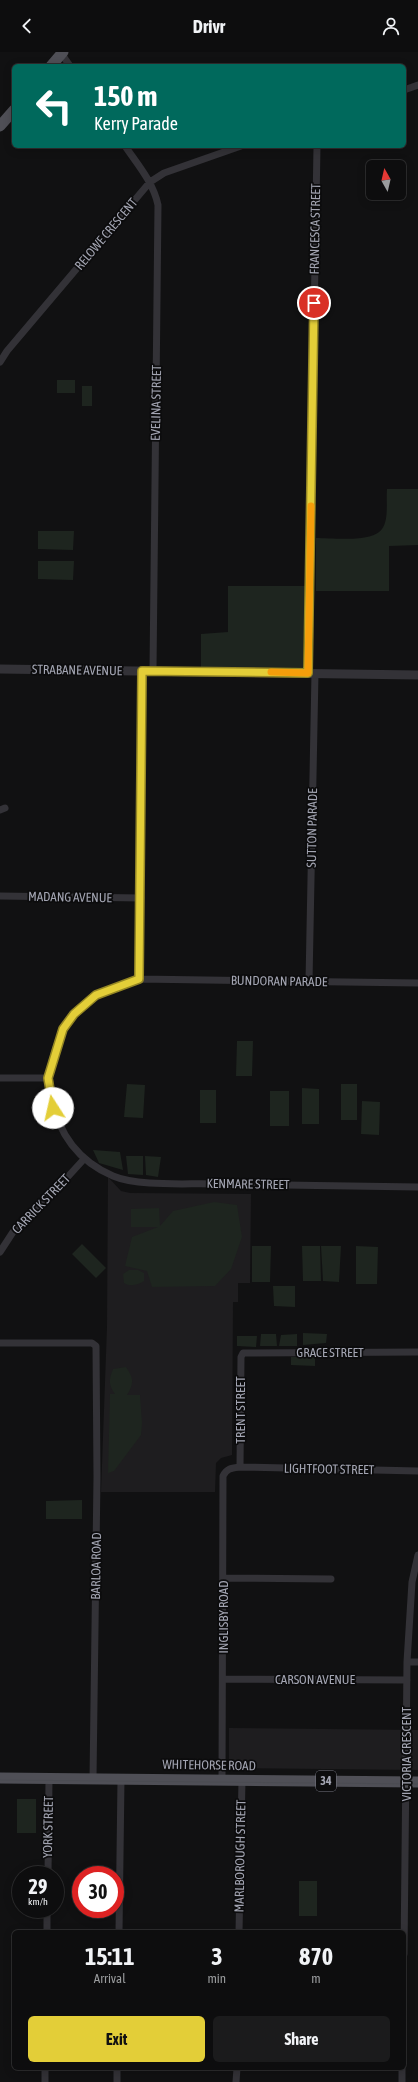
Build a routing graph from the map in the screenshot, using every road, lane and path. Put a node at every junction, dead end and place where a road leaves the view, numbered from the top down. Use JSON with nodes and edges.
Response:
{"nodes":[{"id":1,"x":62,"y":53,"type":"edge"},
{"id":2,"x":53,"y":64,"type":"edge"},
{"id":3,"x":69,"y":64,"type":"edge"},
{"id":4,"x":418,"y":85,"type":"edge"},
{"id":5,"x":406,"y":89,"type":"edge"},
{"id":6,"x":12,"y":112,"type":"edge"},
{"id":7,"x":0,"y":126,"type":"edge"},
{"id":8,"x":126,"y":148,"type":"edge"},
{"id":9,"x":235,"y":148,"type":"edge"},
{"id":10,"x":317,"y":148,"type":"edge"},
{"id":11,"x":150,"y":182,"type":"junction"},
{"id":12,"x":0,"y":362,"type":"edge"},
{"id":13,"x":0,"y":669,"type":"edge"},
{"id":14,"x":153,"y":670,"type":"junction"},
{"id":15,"x":142,"y":671,"type":"junction"},
{"id":16,"x":311,"y":673,"type":"junction"},
{"id":17,"x":418,"y":675,"type":"edge"},
{"id":18,"x":0,"y":896,"type":"edge"},
{"id":19,"x":141,"y":898,"type":"junction"},
{"id":20,"x":139,"y":979,"type":"junction"},
{"id":21,"x":309,"y":982,"type":"junction"},
{"id":22,"x":418,"y":983,"type":"edge"},
{"id":23,"x":0,"y":1078,"type":"edge"},
{"id":24,"x":48,"y":1078,"type":"junction"},
{"id":25,"x":84,"y":1159,"type":"junction"},
{"id":26,"x":418,"y":1187,"type":"edge"},
{"id":27,"x":0,"y":1252,"type":"edge"},
{"id":28,"x":0,"y":1343,"type":"edge"},
{"id":29,"x":418,"y":1352,"type":"edge"},
{"id":30,"x":243,"y":1353,"type":"joint"},
{"id":31,"x":240,"y":1467,"type":"junction"},
{"id":32,"x":418,"y":1471,"type":"edge"},
{"id":33,"x":418,"y":1555,"type":"edge"},
{"id":34,"x":223,"y":1578,"type":"junction"},
{"id":35,"x":331,"y":1579,"type":"dead end"},
{"id":36,"x":407,"y":1662,"type":"junction"},
{"id":37,"x":418,"y":1662,"type":"edge"},
{"id":38,"x":223,"y":1679,"type":"junction"},
{"id":39,"x":407,"y":1680,"type":"junction"},
{"id":40,"x":0,"y":1778,"type":"edge"},
{"id":41,"x":49,"y":1779,"type":"junction"},
{"id":42,"x":93,"y":1779,"type":"junction"},
{"id":43,"x":121,"y":1779,"type":"junction"},
{"id":44,"x":222,"y":1780,"type":"junction"},
{"id":45,"x":242,"y":1780,"type":"junction"},
{"id":46,"x":406,"y":1782,"type":"junction"},
{"id":47,"x":418,"y":1782,"type":"edge"},
{"id":48,"x":48,"y":1866,"type":"edge"},
{"id":49,"x":47,"y":1918,"type":"edge"},
{"id":50,"x":47,"y":1930,"type":"edge"},
{"id":51,"x":119,"y":1930,"type":"edge"},
{"id":52,"x":239,"y":1930,"type":"edge"},
{"id":53,"x":404,"y":1930,"type":"edge"},
{"id":54,"x":45,"y":2070,"type":"edge"},
{"id":55,"x":117,"y":2070,"type":"edge"},
{"id":56,"x":237,"y":2070,"type":"edge"},
{"id":57,"x":402,"y":2070,"type":"edge"},
{"id":58,"x":45,"y":2082,"type":"edge"},
{"id":59,"x":117,"y":2082,"type":"edge"},
{"id":60,"x":236,"y":2082,"type":"edge"},
{"id":61,"x":402,"y":2082,"type":"edge"}],
"edges":[{"from":1,"to":2,"type":"main road"},
{"from":1,"to":3,"type":"street"},
{"from":4,"to":5,"type":"street"},
{"from":6,"to":7,"type":"main road"},
{"from":8,"to":11,"type":"street","name":"EVELINA STREET"},
{"from":9,"to":11,"type":"street","name":"RELOWE CRESCENT"},
{"from":10,"to":16,"type":"street","name":"FRANCESCA STREET"},
{"from":11,"to":12,"type":"street","name":"RELOWE CRESCENT"},
{"from":11,"to":14,"type":"street","name":"EVELINA STREET"},
{"from":13,"to":15,"type":"street","name":"STRABANE AVENUE"},
{"from":14,"to":15,"type":"street","name":"STRABANE AVENUE"},
{"from":14,"to":16,"type":"street","name":"STRABANE AVENUE"},
{"from":15,"to":19,"type":"street"},
{"from":16,"to":17,"type":"street","name":"STRABANE AVENUE"},
{"from":16,"to":21,"type":"street","name":"SUTTON PARADE"},
{"from":18,"to":19,"type":"street","name":"MADANG AVENUE"},
{"from":19,"to":20,"type":"street"},
{"from":20,"to":21,"type":"street","name":"BUNDORAN PARADE"},
{"from":20,"to":24,"type":"street"},
{"from":21,"to":22,"type":"street","name":"BUNDORAN PARADE"},
{"from":23,"to":24,"type":"street"},
{"from":24,"to":25,"type":"street"},
{"from":25,"to":26,"type":"street","name":"KENMARE STREET"},
{"from":25,"to":27,"type":"street","name":"CARRICK STREET"},
{"from":28,"to":42,"type":"street","name":"BARLOA ROAD"},
{"from":29,"to":30,"type":"street","name":"GRACE STREET"},
{"from":30,"to":31,"type":"street","name":"TRENT STREET"},
{"from":31,"to":32,"type":"street","name":"LIGHTFOOT STREET"},
{"from":31,"to":34,"type":"street","name":"INGLISBY ROAD"},
{"from":33,"to":36,"type":"street","name":"VICTORIA CRESCENT"},
{"from":34,"to":35,"type":"street"},
{"from":34,"to":38,"type":"street","name":"INGLISBY ROAD"},
{"from":36,"to":37,"type":"street"},
{"from":36,"to":39,"type":"street","name":"VICTORIA CRESCENT"},
{"from":38,"to":39,"type":"street","name":"CARSON AVENUE"},
{"from":38,"to":44,"type":"street","name":"INGLISBY ROAD"},
{"from":39,"to":46,"type":"street","name":"VICTORIA CRESCENT"},
{"from":40,"to":41,"type":"main road","name":"WHITEHORSE ROAD","number":"34"},
{"from":41,"to":42,"type":"main road","name":"WHITEHORSE ROAD","number":"34"},
{"from":41,"to":48,"type":"street","name":"YORK STREET"},
{"from":42,"to":43,"type":"main road","name":"WHITEHORSE ROAD","number":"34"},
{"from":43,"to":44,"type":"main road","name":"WHITEHORSE ROAD","number":"34"},
{"from":43,"to":51,"type":"street"},
{"from":44,"to":45,"type":"main road","name":"WHITEHORSE ROAD","number":"34"},
{"from":45,"to":46,"type":"main road","name":"WHITEHORSE ROAD","number":"34"},
{"from":45,"to":52,"type":"street","name":"MARLBOROUGH STREET"},
{"from":46,"to":47,"type":"main road","name":"WHITEHORSE ROAD","number":"34"},
{"from":46,"to":53,"type":"street","name":"VICTORIA CRESCENT"},
{"from":49,"to":50,"type":"street"},
{"from":54,"to":58,"type":"street"},
{"from":55,"to":59,"type":"street"},
{"from":56,"to":60,"type":"street"},
{"from":57,"to":61,"type":"street"}]}
